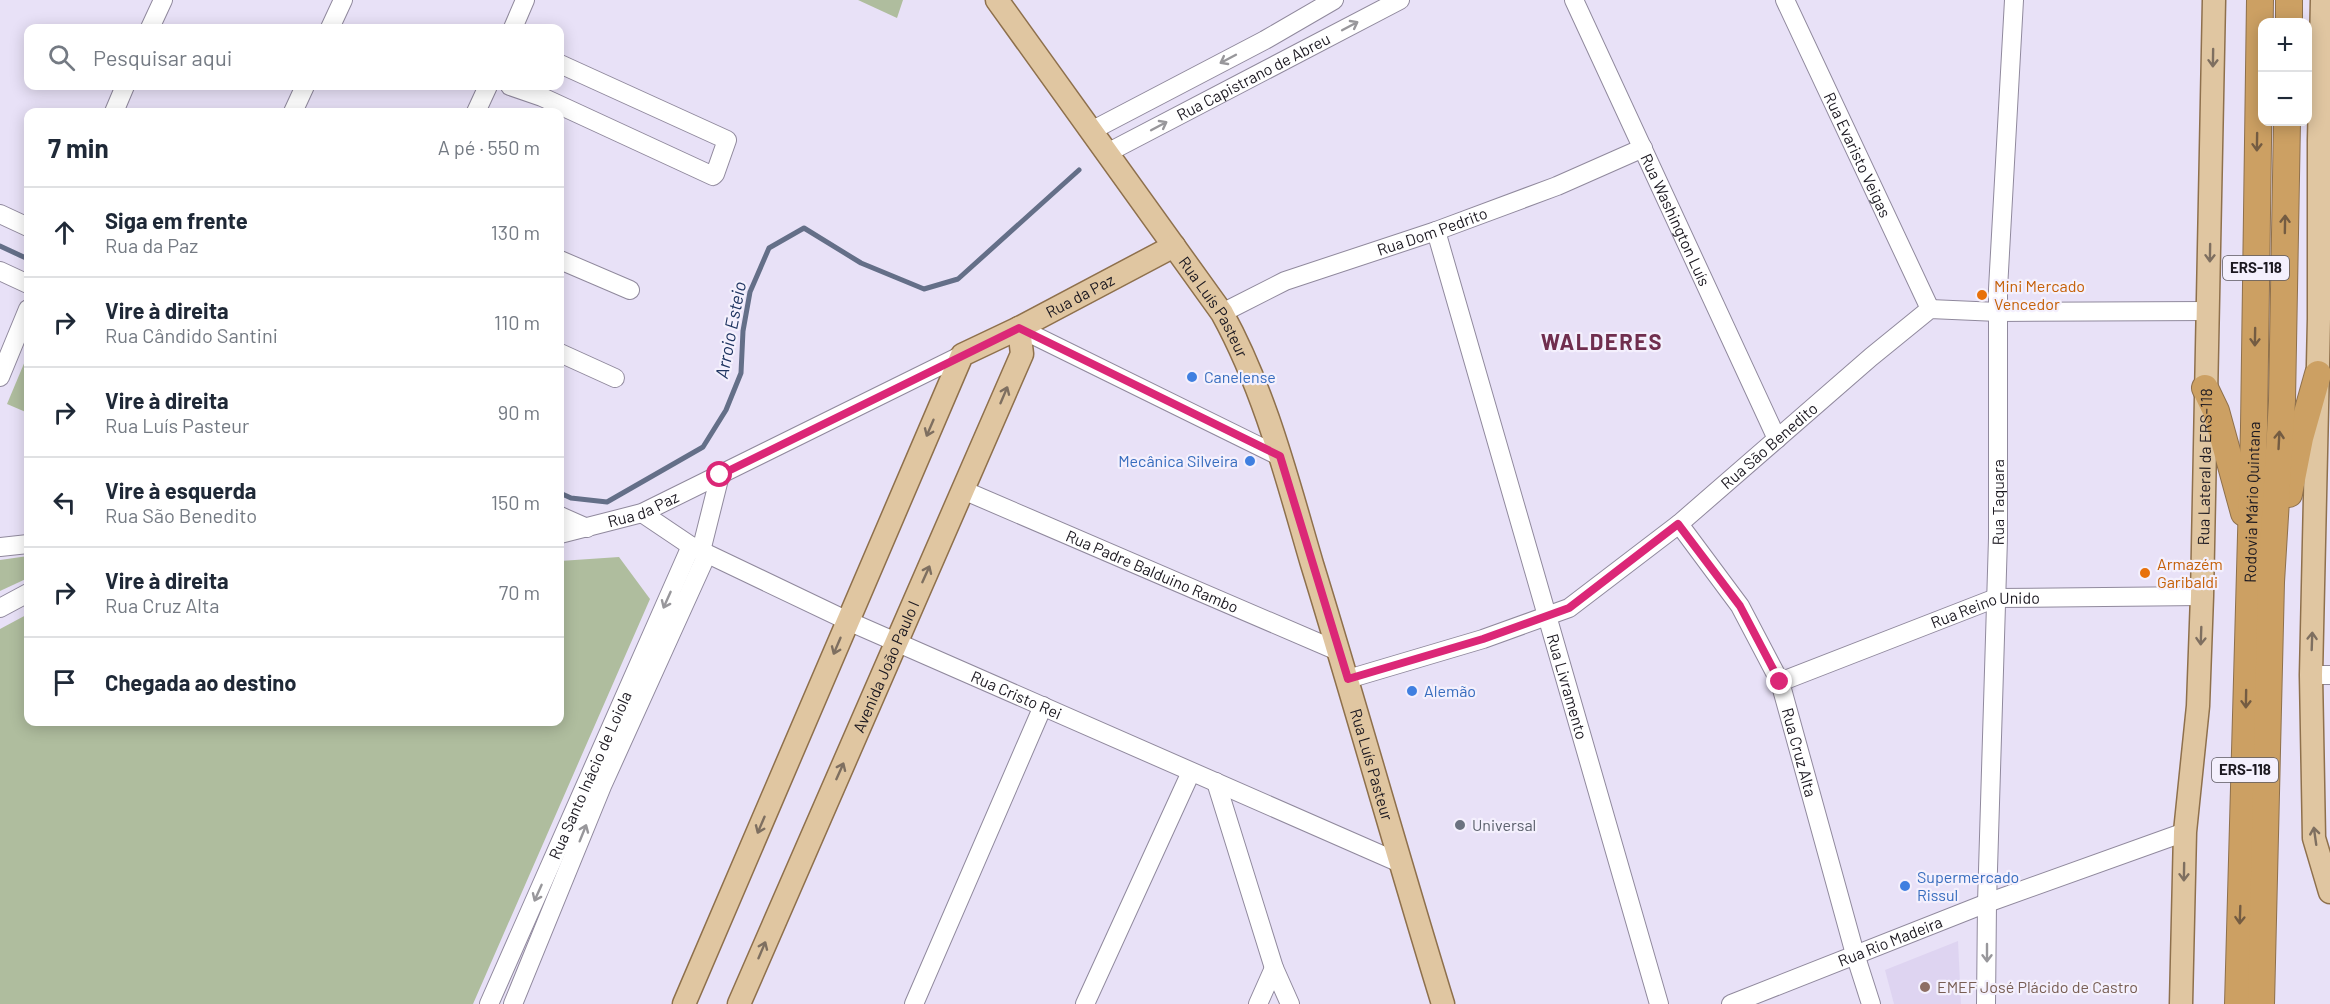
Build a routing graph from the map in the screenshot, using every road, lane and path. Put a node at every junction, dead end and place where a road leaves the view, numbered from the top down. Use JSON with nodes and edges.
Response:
{"nodes":[{"id":1,"x":163,"y":0,"type":"edge"},
{"id":2,"x":343,"y":0,"type":"edge"},
{"id":3,"x":525,"y":0,"type":"edge"},
{"id":4,"x":997,"y":0,"type":"edge"},
{"id":5,"x":1334,"y":0,"type":"edge"},
{"id":6,"x":1400,"y":0,"type":"edge"},
{"id":7,"x":1574,"y":0,"type":"edge"},
{"id":8,"x":1785,"y":0,"type":"edge"},
{"id":9,"x":2014,"y":0,"type":"edge"},
{"id":10,"x":2214,"y":0,"type":"edge"},
{"id":11,"x":2260,"y":0,"type":"edge"},
{"id":12,"x":2289,"y":0,"type":"edge"},
{"id":13,"x":2322,"y":0,"type":"edge"},
{"id":14,"x":2289,"y":18,"type":"edge"},
{"id":15,"x":152,"y":24,"type":"edge"},
{"id":16,"x":332,"y":24,"type":"edge"},
{"id":17,"x":515,"y":24,"type":"edge"},
{"id":18,"x":1264,"y":40,"type":"junction"},
{"id":19,"x":1278,"y":64,"type":"junction"},
{"id":20,"x":564,"y":66,"type":"edge"},
{"id":21,"x":123,"y":90,"type":"edge"},
{"id":22,"x":303,"y":90,"type":"edge"},
{"id":23,"x":486,"y":90,"type":"edge"},
{"id":24,"x":544,"y":91,"type":"edge"},
{"id":25,"x":116,"y":108,"type":"edge"},
{"id":26,"x":295,"y":108,"type":"edge"},
{"id":27,"x":478,"y":108,"type":"edge"},
{"id":28,"x":2287,"y":126,"type":"edge"},
{"id":29,"x":1091,"y":131,"type":"junction"},
{"id":30,"x":2324,"y":140,"type":"edge"},
{"id":31,"x":1643,"y":148,"type":"junction"},
{"id":32,"x":1107,"y":153,"type":"junction"},
{"id":33,"x":0,"y":214,"type":"edge"},
{"id":34,"x":24,"y":225,"type":"edge"},
{"id":35,"x":1436,"y":231,"type":"junction"},
{"id":36,"x":1174,"y":246,"type":"junction"},
{"id":37,"x":564,"y":262,"type":"edge"},
{"id":38,"x":0,"y":271,"type":"edge"},
{"id":39,"x":24,"y":282,"type":"edge"},
{"id":40,"x":630,"y":290,"type":"dead end"},
{"id":41,"x":1930,"y":309,"type":"junction"},
{"id":42,"x":2209,"y":311,"type":"junction"},
{"id":43,"x":1998,"y":312,"type":"junction"},
{"id":44,"x":1222,"y":313,"type":"junction"},
{"id":45,"x":24,"y":319,"type":"edge"},
{"id":46,"x":2325,"y":319,"type":"edge"},
{"id":47,"x":1019,"y":328,"type":"junction"},
{"id":48,"x":564,"y":355,"type":"edge"},
{"id":49,"x":962,"y":355,"type":"junction"},
{"id":50,"x":2318,"y":374,"type":"junction"},
{"id":51,"x":0,"y":377,"type":"edge"},
{"id":52,"x":615,"y":378,"type":"dead end"},
{"id":53,"x":2205,"y":388,"type":"junction"},
{"id":54,"x":1777,"y":439,"type":"junction"},
{"id":55,"x":1280,"y":456,"type":"junction"},
{"id":56,"x":720,"y":475,"type":"junction"},
{"id":57,"x":963,"y":490,"type":"junction"},
{"id":58,"x":2323,"y":498,"type":"edge"},
{"id":59,"x":642,"y":513,"type":"junction"},
{"id":60,"x":564,"y":518,"type":"edge"},
{"id":61,"x":1678,"y":524,"type":"junction"},
{"id":62,"x":587,"y":528,"type":"junction"},
{"id":63,"x":564,"y":533,"type":"edge"},
{"id":64,"x":2251,"y":536,"type":"junction"},
{"id":65,"x":24,"y":544,"type":"edge"},
{"id":66,"x":0,"y":547,"type":"edge"},
{"id":67,"x":700,"y":550,"type":"junction"},
{"id":68,"x":2271,"y":582,"type":"junction"},
{"id":69,"x":24,"y":595,"type":"edge"},
{"id":70,"x":2202,"y":596,"type":"junction"},
{"id":71,"x":1996,"y":598,"type":"junction"},
{"id":72,"x":0,"y":608,"type":"edge"},
{"id":73,"x":1548,"y":617,"type":"junction"},
{"id":74,"x":848,"y":621,"type":"junction"},
{"id":75,"x":896,"y":642,"type":"junction"},
{"id":76,"x":1340,"y":652,"type":"junction"},
{"id":77,"x":2321,"y":675,"type":"edge"},
{"id":78,"x":1348,"y":679,"type":"junction"},
{"id":79,"x":1780,"y":682,"type":"junction"},
{"id":80,"x":1042,"y":706,"type":"junction"},
{"id":81,"x":1191,"y":772,"type":"junction"},
{"id":82,"x":1216,"y":782,"type":"junction"},
{"id":83,"x":2185,"y":832,"type":"junction"},
{"id":84,"x":1400,"y":863,"type":"junction"},
{"id":85,"x":2330,"y":892,"type":"edge"},
{"id":86,"x":1987,"y":903,"type":"junction"},
{"id":87,"x":1855,"y":954,"type":"junction"},
{"id":88,"x":1274,"y":968,"type":"junction"},
{"id":89,"x":489,"y":1004,"type":"edge"},
{"id":90,"x":513,"y":1004,"type":"edge"},
{"id":91,"x":684,"y":1004,"type":"edge"},
{"id":92,"x":739,"y":1004,"type":"edge"},
{"id":93,"x":914,"y":1004,"type":"edge"},
{"id":94,"x":1085,"y":1004,"type":"edge"},
{"id":95,"x":1258,"y":1004,"type":"edge"},
{"id":96,"x":1290,"y":1004,"type":"edge"},
{"id":97,"x":1443,"y":1004,"type":"edge"},
{"id":98,"x":1659,"y":1004,"type":"edge"},
{"id":99,"x":1731,"y":1004,"type":"edge"},
{"id":100,"x":1871,"y":1004,"type":"edge"},
{"id":101,"x":1986,"y":1004,"type":"edge"},
{"id":102,"x":2181,"y":1004,"type":"edge"},
{"id":103,"x":2238,"y":1004,"type":"edge"},
{"id":104,"x":2261,"y":1004,"type":"edge"}],
"edges":[{"from":1,"to":15,"type":"street"},
{"from":2,"to":16,"type":"street"},
{"from":3,"to":17,"type":"street"},
{"from":4,"to":29,"type":"main road","name":"Rua Luís Pasteur"},
{"from":5,"to":18,"type":"street","name":"Rua Capistrano de Abreu"},
{"from":19,"to":6,"type":"street","name":"Rua Capistrano de Abreu","one_way":true},
{"from":7,"to":31,"type":"street","name":"Rua Washington Luís"},
{"from":8,"to":41,"type":"street","name":"Rua Evaristo Veigas"},
{"from":9,"to":43,"type":"street","name":"Rua Taquara"},
{"from":10,"to":42,"type":"main road","name":"Rua Lateral da ERS-118","one_way":true},
{"from":11,"to":64,"type":"highway","name":"Rodovia Mário Quintana","number":"ERS-118","one_way":true},
{"from":12,"to":14,"type":"highway"},
{"from":13,"to":30,"type":"main road"},
{"from":18,"to":19,"type":"street"},
{"from":18,"to":29,"type":"street","name":"Rua Capistrano de Abreu","one_way":true},
{"from":32,"to":19,"type":"street","name":"Rua Capistrano de Abreu","one_way":true},
{"from":20,"to":24,"type":"street"},
{"from":21,"to":25,"type":"street"},
{"from":22,"to":26,"type":"street"},
{"from":23,"to":27,"type":"street"},
{"from":68,"to":28,"type":"highway","name":"Rodovia Mário Quintana","number":"ERS-118","one_way":true},
{"from":29,"to":32,"type":"main road","name":"Rua Luís Pasteur"},
{"from":30,"to":46,"type":"main road"},
{"from":31,"to":35,"type":"street","name":"Rua Dom Pedrito"},
{"from":31,"to":54,"type":"street","name":"Rua Washington Luís"},
{"from":32,"to":36,"type":"main road","name":"Rua Luís Pasteur"},
{"from":33,"to":34,"type":"street"},
{"from":35,"to":44,"type":"street","name":"Rua Dom Pedrito"},
{"from":35,"to":73,"type":"street","name":"Rua Livramento"},
{"from":36,"to":44,"type":"main road","name":"Rua Luís Pasteur"},
{"from":36,"to":47,"type":"main road","name":"Rua da Paz"},
{"from":37,"to":40,"type":"street"},
{"from":38,"to":39,"type":"street"},
{"from":41,"to":43,"type":"street"},
{"from":41,"to":54,"type":"street","name":"Rua São Benedito"},
{"from":42,"to":43,"type":"street"},
{"from":42,"to":53,"type":"main road","name":"Rua Lateral da ERS-118"},
{"from":43,"to":71,"type":"street","name":"Rua Taquara"},
{"from":44,"to":55,"type":"main road","name":"Rua Luís Pasteur"},
{"from":45,"to":51,"type":"street"},
{"from":46,"to":50,"type":"main road"},
{"from":47,"to":49,"type":"main road","name":"Rua da Paz"},
{"from":47,"to":55,"type":"street"},
{"from":57,"to":47,"type":"main road","name":"Avenida João Paulo I","one_way":true},
{"from":48,"to":52,"type":"street"},
{"from":49,"to":56,"type":"street","name":"Rua da Paz"},
{"from":49,"to":74,"type":"main road","one_way":true},
{"from":50,"to":58,"type":"main road"},
{"from":50,"to":68,"type":"highway"},
{"from":53,"to":64,"type":"highway"},
{"from":53,"to":70,"type":"main road","name":"Rua Lateral da ERS-118"},
{"from":54,"to":61,"type":"street","name":"Rua São Benedito"},
{"from":55,"to":76,"type":"main road","name":"Rua Luís Pasteur"},
{"from":56,"to":59,"type":"street","name":"Rua da Paz"},
{"from":56,"to":67,"type":"street"},
{"from":75,"to":57,"type":"main road","name":"Avenida João Paulo I","one_way":true},
{"from":57,"to":76,"type":"street","name":"Rua Padre Balduino Rambo"},
{"from":77,"to":58,"type":"main road","one_way":true},
{"from":59,"to":62,"type":"street","name":"Rua da Paz"},
{"from":59,"to":67,"type":"street","name":"Rua Cristo Rei"},
{"from":60,"to":62,"type":"street"},
{"from":61,"to":73,"type":"street","name":"Rua São Benedito"},
{"from":61,"to":79,"type":"street","name":"Rua Cruz Alta"},
{"from":62,"to":63,"type":"street","name":"Rua da Paz"},
{"from":64,"to":103,"type":"highway","name":"Rodovia Mário Quintana","number":"ERS-118","one_way":true},
{"from":65,"to":66,"type":"street"},
{"from":67,"to":74,"type":"street","name":"Rua Cristo Rei"},
{"from":67,"to":89,"type":"street","name":"Rua Santo Inácio de Loiola","one_way":true},
{"from":90,"to":67,"type":"street","name":"Rua Santo Inácio de Loiola","one_way":true},
{"from":68,"to":104,"type":"highway","name":"Rodovia Mário Quintana","number":"ERS-118"},
{"from":69,"to":72,"type":"street"},
{"from":70,"to":71,"type":"street","name":"Rua Reino Unido"},
{"from":70,"to":83,"type":"main road","name":"Rua Lateral da ERS-118","one_way":true},
{"from":71,"to":79,"type":"street","name":"Rua Reino Unido"},
{"from":71,"to":86,"type":"street","name":"Rua Taquara"},
{"from":73,"to":78,"type":"street","name":"Rua São Benedito"},
{"from":73,"to":98,"type":"street","name":"Rua Livramento"},
{"from":74,"to":75,"type":"street","name":"Rua Cristo Rei"},
{"from":74,"to":91,"type":"main road","one_way":true},
{"from":75,"to":80,"type":"street","name":"Rua Cristo Rei"},
{"from":92,"to":75,"type":"main road","name":"Avenida João Paulo I","one_way":true},
{"from":76,"to":78,"type":"main road","name":"Rua Luís Pasteur"},
{"from":85,"to":77,"type":"main road","one_way":true},
{"from":78,"to":84,"type":"main road","name":"Rua Luís Pasteur"},
{"from":79,"to":87,"type":"street","name":"Rua Cruz Alta"},
{"from":80,"to":81,"type":"street","name":"Rua Cristo Rei"},
{"from":80,"to":93,"type":"street"},
{"from":81,"to":82,"type":"street","name":"Rua Cristo Rei"},
{"from":81,"to":94,"type":"street"},
{"from":82,"to":84,"type":"street","name":"Rua Cristo Rei"},
{"from":82,"to":88,"type":"street"},
{"from":83,"to":86,"type":"street","name":"Rua Rio Madeira"},
{"from":83,"to":102,"type":"main road","name":"Rua Lateral da ERS-118","one_way":true},
{"from":84,"to":97,"type":"main road","name":"Rua Luís Pasteur"},
{"from":86,"to":87,"type":"street","name":"Rua Rio Madeira"},
{"from":86,"to":101,"type":"street","name":"Rua Taquara","one_way":true},
{"from":87,"to":99,"type":"street","name":"Rua Rio Madeira"},
{"from":87,"to":100,"type":"street","name":"Rua Cruz Alta"},
{"from":88,"to":95,"type":"street"},
{"from":88,"to":96,"type":"street"}]}
